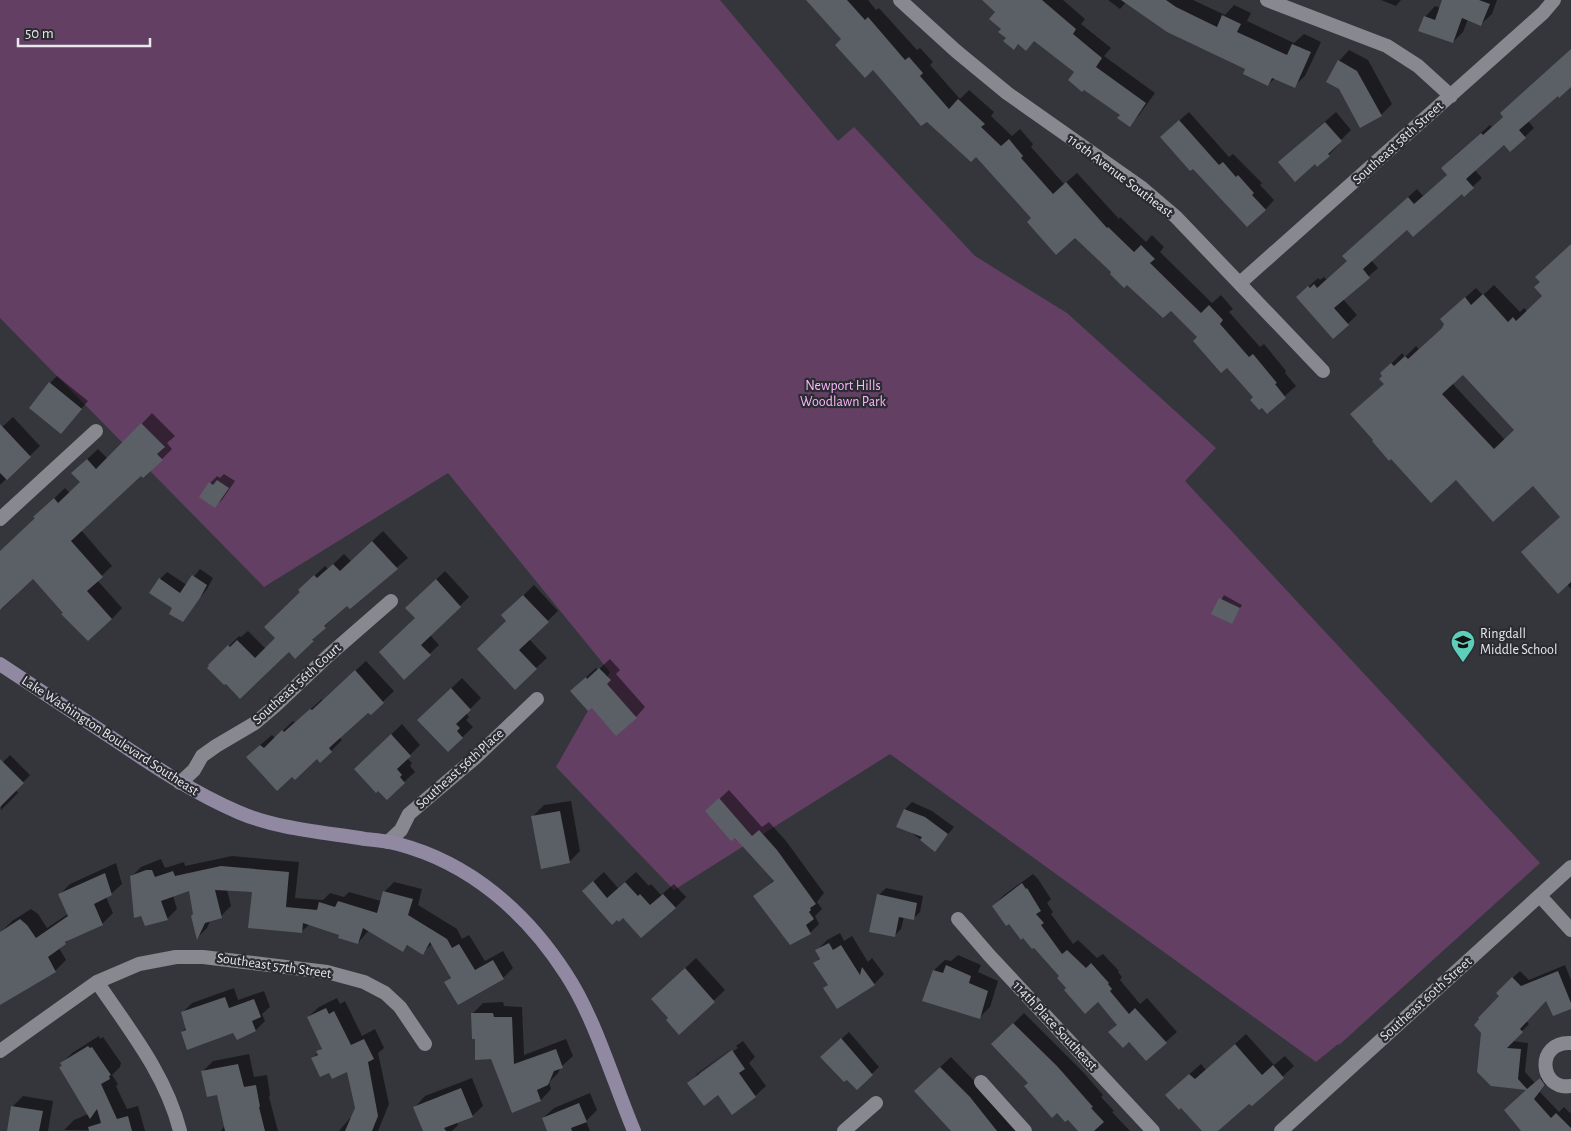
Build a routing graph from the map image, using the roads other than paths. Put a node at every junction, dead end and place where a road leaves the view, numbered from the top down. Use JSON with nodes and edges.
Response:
{"nodes":[{"id":1,"x":900,"y":0,"type":"edge"},
{"id":2,"x":1267,"y":0,"type":"edge"},
{"id":3,"x":1554,"y":0,"type":"edge"},
{"id":4,"x":1451,"y":96,"type":"junction"},
{"id":5,"x":1240,"y":283,"type":"junction"},
{"id":6,"x":1322,"y":371,"type":"dead end"},
{"id":7,"x":96,"y":431,"type":"dead end"},
{"id":8,"x":0,"y":519,"type":"edge"},
{"id":9,"x":391,"y":601,"type":"dead end"},
{"id":10,"x":0,"y":664,"type":"edge"},
{"id":11,"x":537,"y":699,"type":"dead end"},
{"id":12,"x":180,"y":783,"type":"junction"},
{"id":13,"x":388,"y":842,"type":"junction"},
{"id":14,"x":1571,"y":867,"type":"edge"},
{"id":15,"x":1540,"y":896,"type":"junction"},
{"id":16,"x":958,"y":919,"type":"dead end"},
{"id":17,"x":1571,"y":930,"type":"edge"},
{"id":18,"x":97,"y":982,"type":"junction"},
{"id":19,"x":1571,"y":1043,"type":"edge"},
{"id":20,"x":425,"y":1044,"type":"dead end"},
{"id":21,"x":0,"y":1051,"type":"edge"},
{"id":22,"x":981,"y":1082,"type":"dead end"},
{"id":23,"x":1571,"y":1086,"type":"edge"},
{"id":24,"x":876,"y":1103,"type":"dead end"},
{"id":25,"x":180,"y":1131,"type":"edge"},
{"id":26,"x":634,"y":1131,"type":"edge"},
{"id":27,"x":844,"y":1131,"type":"edge"},
{"id":28,"x":1025,"y":1131,"type":"edge"},
{"id":29,"x":1153,"y":1131,"type":"edge"},
{"id":30,"x":1281,"y":1131,"type":"edge"}],
"edges":[{"from":1,"to":5,"type":"street","name":"116th Avenue Southeast"},
{"from":2,"to":4,"type":"street"},
{"from":3,"to":4,"type":"street","name":"Southeast 58th Street"},
{"from":4,"to":5,"type":"street","name":"Southeast 58th Street"},
{"from":5,"to":6,"type":"street","name":"116th Avenue Southeast"},
{"from":7,"to":8,"type":"street"},
{"from":9,"to":12,"type":"street","name":"Southeast 56th Court"},
{"from":10,"to":12,"type":"main road","name":"Lake Washington Boulevard Southeast"},
{"from":11,"to":13,"type":"street","name":"Southeast 56th Place"},
{"from":12,"to":13,"type":"main road","name":"Lake Washington Boulevard Southeast"},
{"from":13,"to":26,"type":"main road","name":"Lake Washington Boulevard Southeast"},
{"from":14,"to":15,"type":"street","name":"Southeast 60th Street"},
{"from":15,"to":17,"type":"street"},
{"from":15,"to":30,"type":"street","name":"Southeast 60th Street"},
{"from":16,"to":29,"type":"street","name":"114th Place Southeast"},
{"from":18,"to":20,"type":"street","name":"Southeast 57th Street"},
{"from":18,"to":21,"type":"street","name":"Southeast 57th Street"},
{"from":18,"to":25,"type":"street"},
{"from":19,"to":23,"type":"street"},
{"from":22,"to":28,"type":"street"},
{"from":24,"to":27,"type":"street"}]}
